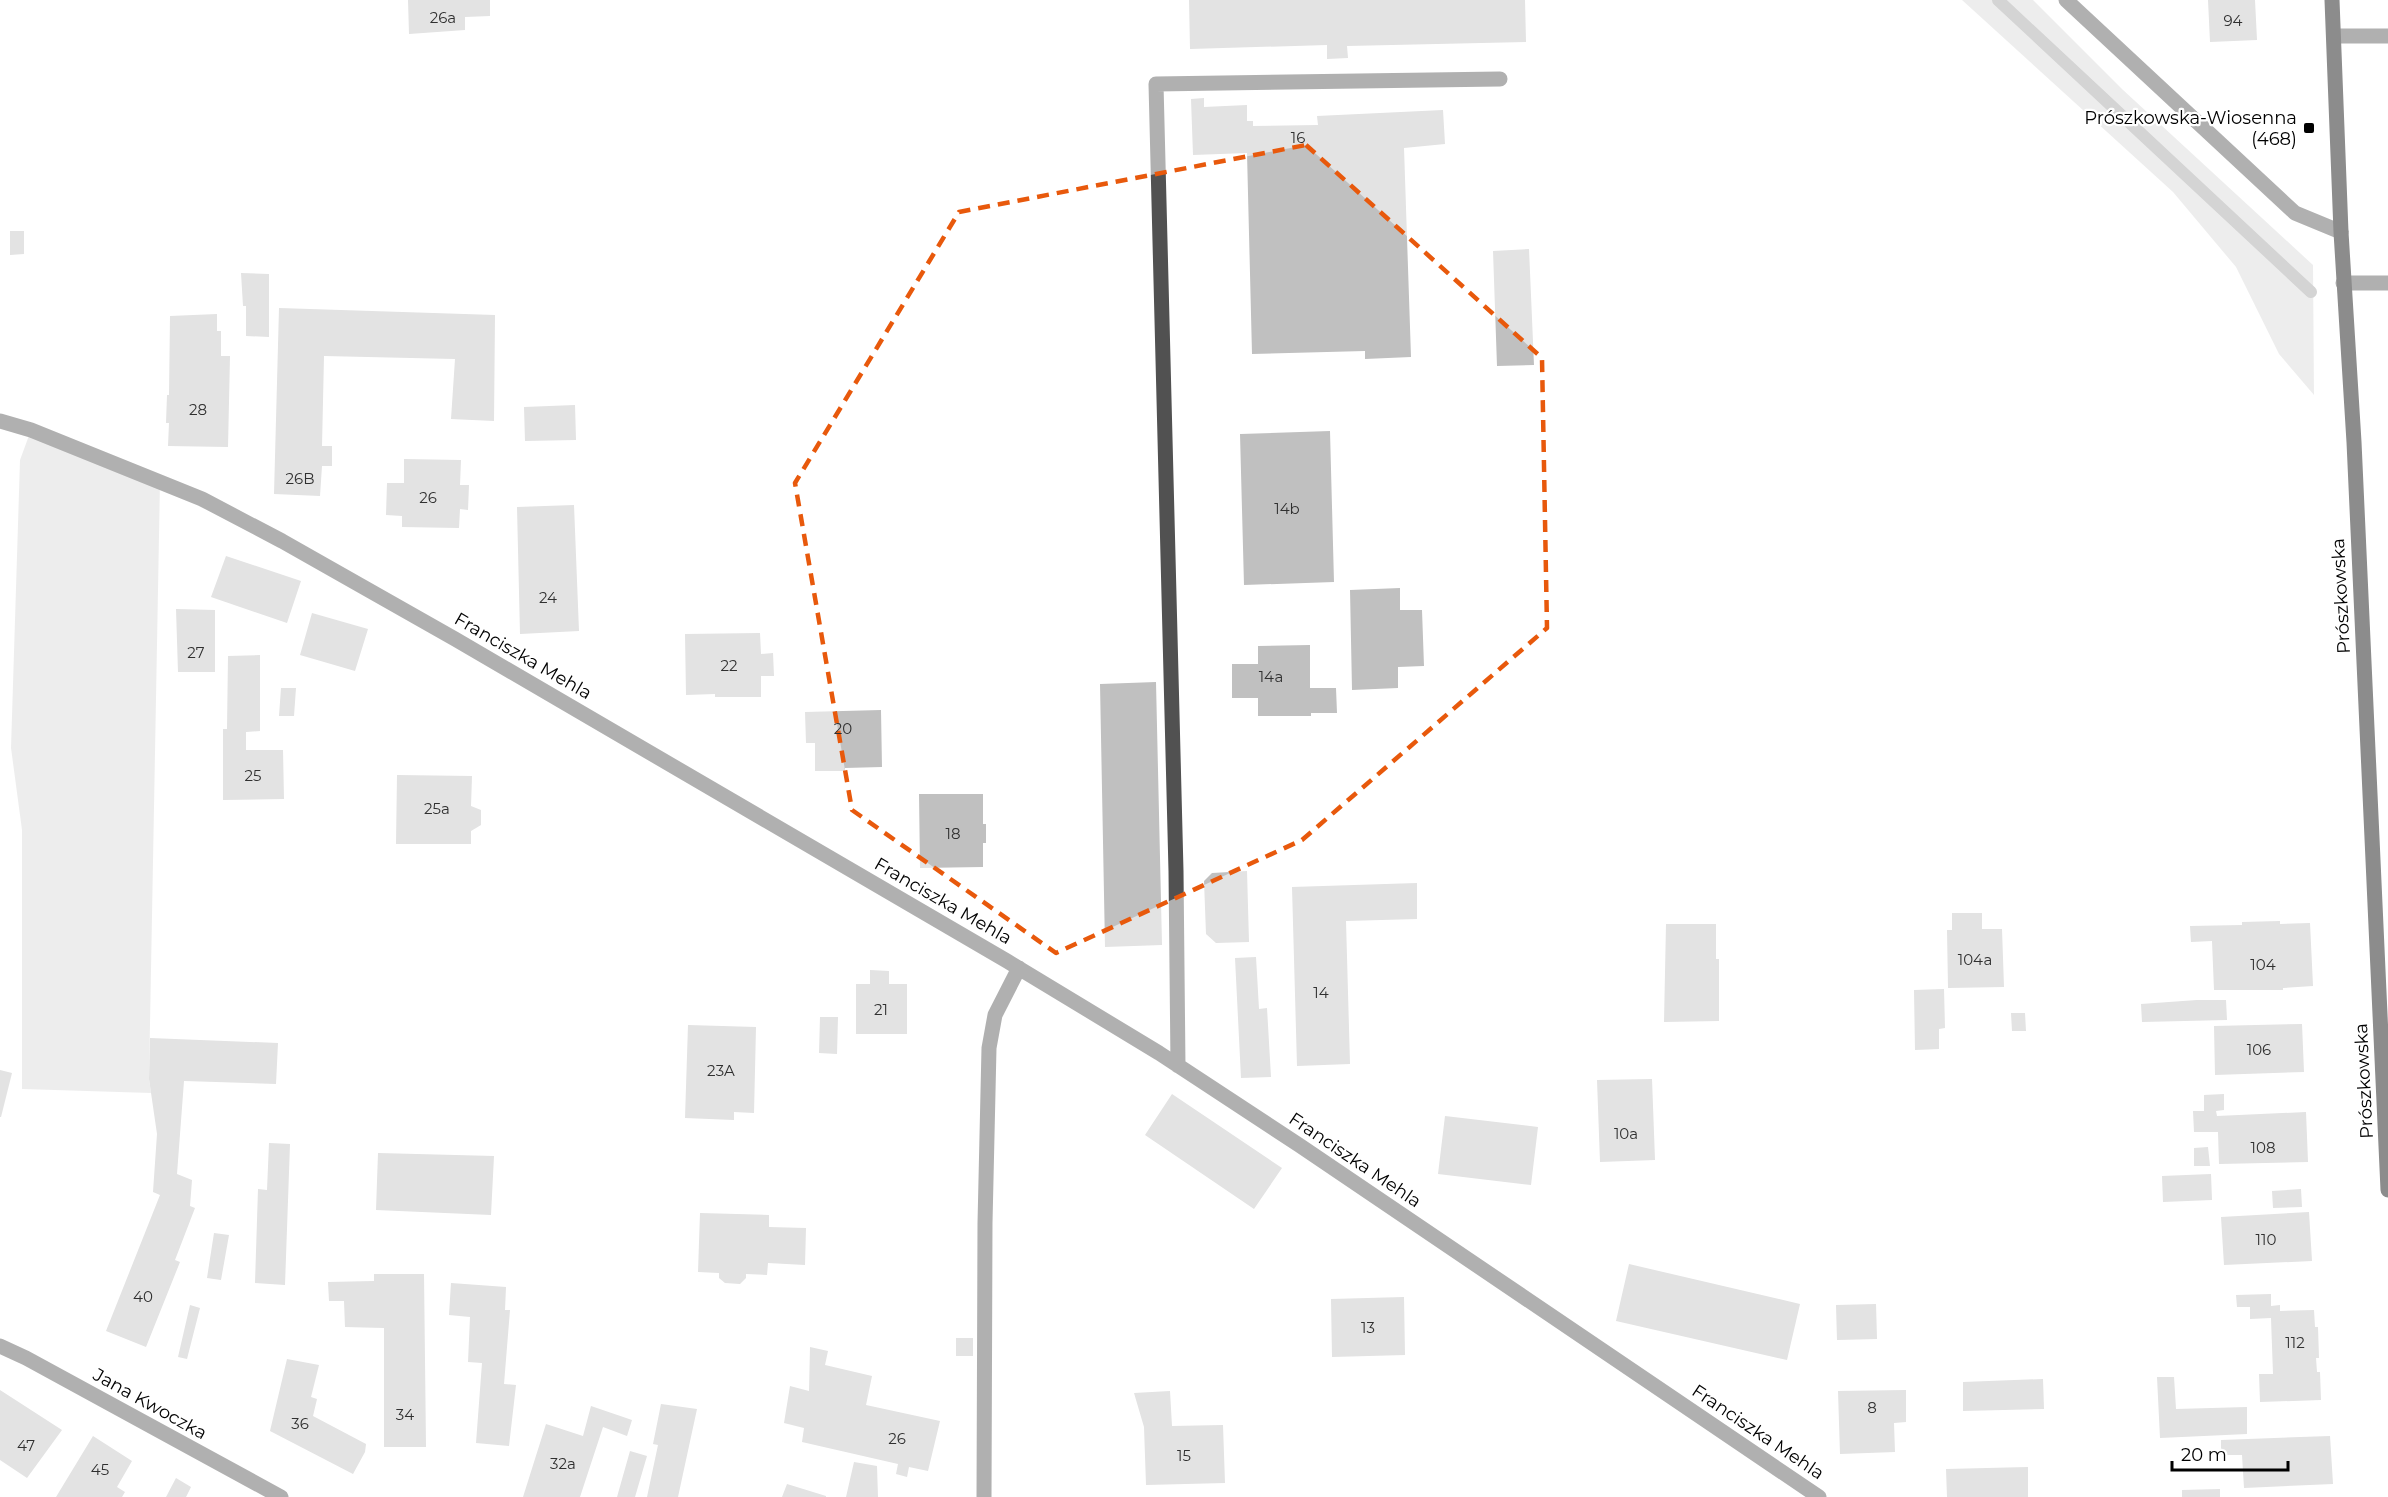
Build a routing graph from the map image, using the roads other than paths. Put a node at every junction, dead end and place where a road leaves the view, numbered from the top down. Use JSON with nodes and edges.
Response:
{"nodes":[{"id":1,"x":2066,"y":0,"type":"edge"},
{"id":2,"x":2332,"y":0,"type":"edge"},
{"id":3,"x":2334,"y":36,"type":"junction"},
{"id":4,"x":2388,"y":36,"type":"edge"},
{"id":5,"x":1500,"y":79,"type":"dead end"},
{"id":6,"x":2341,"y":232,"type":"junction"},
{"id":7,"x":2343,"y":283,"type":"junction"},
{"id":8,"x":2388,"y":283,"type":"edge"},
{"id":9,"x":0,"y":421,"type":"edge"},
{"id":10,"x":1019,"y":969,"type":"junction"},
{"id":11,"x":1178,"y":1066,"type":"junction"},
{"id":12,"x":2388,"y":1190,"type":"edge"},
{"id":13,"x":0,"y":1346,"type":"edge"},
{"id":14,"x":281,"y":1497,"type":"edge"},
{"id":15,"x":984,"y":1497,"type":"edge"},
{"id":16,"x":1819,"y":1497,"type":"edge"}],
"edges":[{"from":1,"to":6,"type":"street"},
{"from":2,"to":3,"type":"main road","name":"Prószkowska"},
{"from":3,"to":4,"type":"street"},
{"from":3,"to":6,"type":"main road","name":"Prószkowska"},
{"from":5,"to":11,"type":"street"},
{"from":6,"to":7,"type":"main road","name":"Prószkowska"},
{"from":7,"to":8,"type":"street"},
{"from":7,"to":12,"type":"main road","name":"Prószkowska"},
{"from":9,"to":10,"type":"street","name":"Franciszka Mehla"},
{"from":10,"to":11,"type":"street","name":"Franciszka Mehla"},
{"from":10,"to":15,"type":"street"},
{"from":11,"to":16,"type":"street","name":"Franciszka Mehla"},
{"from":13,"to":14,"type":"street","name":"Jana Kwoczka"}]}
